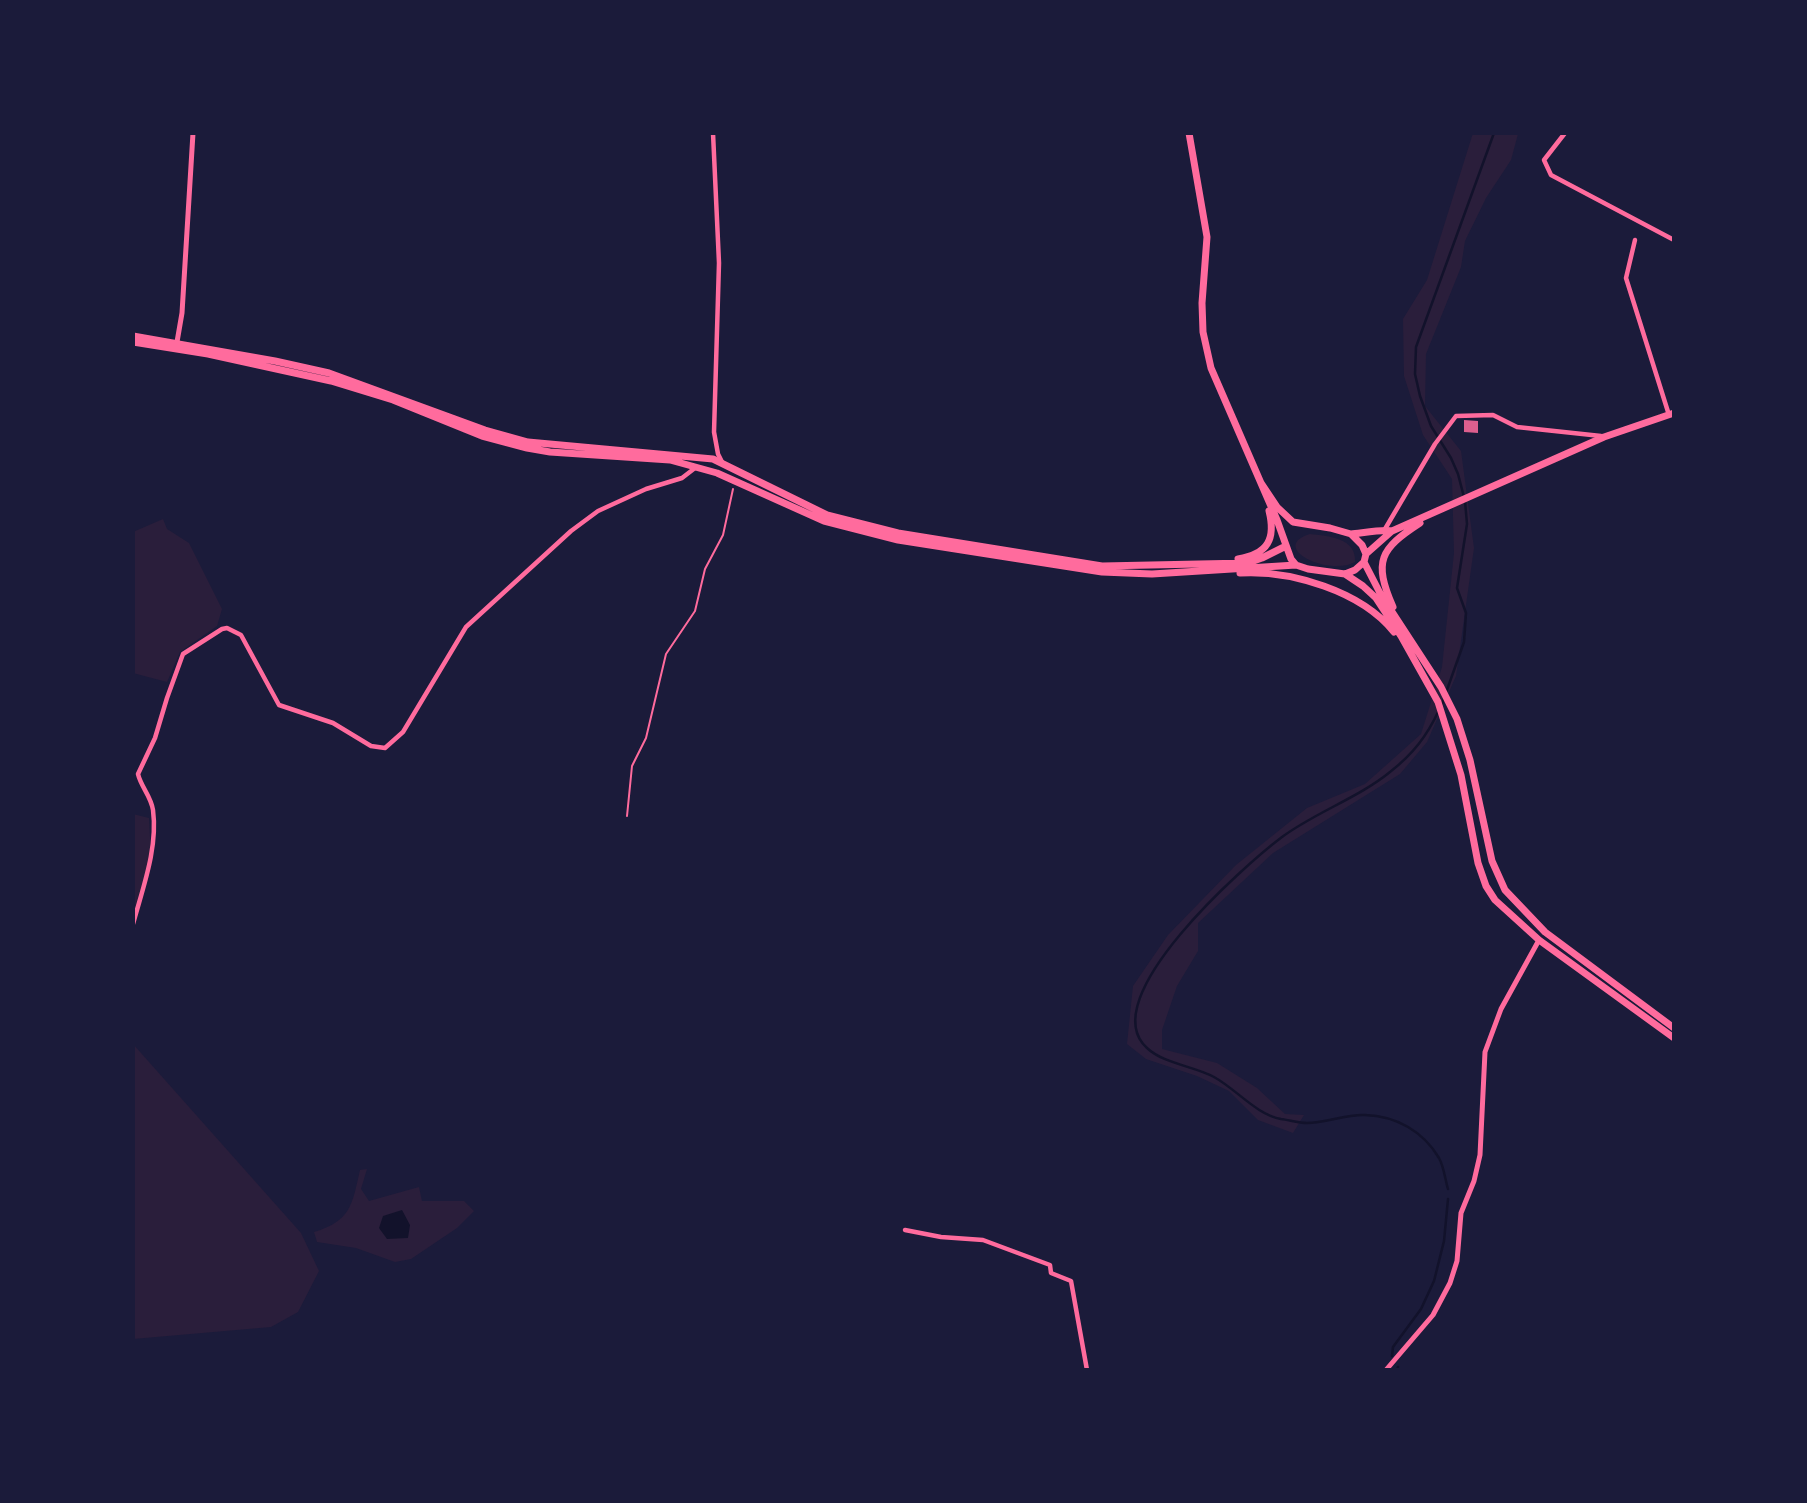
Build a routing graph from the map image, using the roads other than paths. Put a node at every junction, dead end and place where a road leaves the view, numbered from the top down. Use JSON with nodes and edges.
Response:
{"nodes":[{"id":1,"x":193,"y":133,"type":"edge"},
{"id":2,"x":713,"y":133,"type":"edge"},
{"id":3,"x":1189,"y":133,"type":"edge"},
{"id":4,"x":1565,"y":133,"type":"edge"},
{"id":5,"x":1634,"y":240,"type":"dead end"},
{"id":6,"x":1674,"y":240,"type":"edge"},
{"id":7,"x":133,"y":336,"type":"edge"},
{"id":8,"x":133,"y":342,"type":"edge"},
{"id":9,"x":177,"y":342,"type":"junction"},
{"id":10,"x":1672,"y":414,"type":"edge"},
{"id":11,"x":1604,"y":437,"type":"junction"},
{"id":12,"x":717,"y":446,"type":"junction"},
{"id":13,"x":704,"y":459,"type":"junction"},
{"id":14,"x":723,"y":462,"type":"junction"},
{"id":15,"x":695,"y":468,"type":"junction"},
{"id":16,"x":736,"y":481,"type":"junction"},
{"id":17,"x":1261,"y":483,"type":"junction"},
{"id":18,"x":1436,"y":512,"type":"junction"},
{"id":19,"x":1300,"y":523,"type":"junction"},
{"id":20,"x":1388,"y":530,"type":"junction"},
{"id":21,"x":1351,"y":534,"type":"junction"},
{"id":22,"x":1285,"y":542,"type":"junction"},
{"id":23,"x":1365,"y":558,"type":"junction"},
{"id":24,"x":1212,"y":564,"type":"junction"},
{"id":25,"x":1296,"y":565,"type":"junction"},
{"id":26,"x":1152,"y":574,"type":"junction"},
{"id":27,"x":1345,"y":575,"type":"junction"},
{"id":28,"x":1405,"y":630,"type":"junction"},
{"id":29,"x":1409,"y":651,"type":"junction"},
{"id":30,"x":133,"y":924,"type":"edge"},
{"id":31,"x":1539,"y":940,"type":"junction"},
{"id":32,"x":1674,"y":1028,"type":"edge"},
{"id":33,"x":1674,"y":1038,"type":"edge"},
{"id":34,"x":905,"y":1230,"type":"dead end"},
{"id":35,"x":1087,"y":1370,"type":"edge"},
{"id":36,"x":1386,"y":1370,"type":"edge"}],
"edges":[{"from":1,"to":9,"type":"street"},
{"from":2,"to":12,"type":"street"},
{"from":3,"to":17,"type":"main road"},
{"from":4,"to":6,"type":"street"},
{"from":5,"to":10,"type":"street"},
{"from":7,"to":9,"type":"main road"},
{"from":8,"to":15,"type":"main road"},
{"from":9,"to":13,"type":"main road"},
{"from":10,"to":11,"type":"main road"},
{"from":11,"to":18,"type":"main road"},
{"from":11,"to":20,"type":"street"},
{"from":12,"to":13,"type":"street"},
{"from":12,"to":14,"type":"street"},
{"from":13,"to":14,"type":"main road"},
{"from":13,"to":16,"type":"main road"},
{"from":14,"to":24,"type":"main road"},
{"from":15,"to":16,"type":"main road"},
{"from":15,"to":30,"type":"street"},
{"from":16,"to":26,"type":"main road"},
{"from":17,"to":19,"type":"main road"},
{"from":17,"to":22,"type":"main road"},
{"from":17,"to":24,"type":"main road"},
{"from":18,"to":20,"type":"main road"},
{"from":18,"to":28,"type":"main road"},
{"from":19,"to":21,"type":"main road"},
{"from":19,"to":22,"type":"main road"},
{"from":20,"to":21,"type":"main road"},
{"from":20,"to":23,"type":"main road"},
{"from":21,"to":23,"type":"main road"},
{"from":22,"to":24,"type":"main road"},
{"from":22,"to":25,"type":"main road"},
{"from":23,"to":27,"type":"main road"},
{"from":23,"to":28,"type":"main road"},
{"from":25,"to":26,"type":"main road"},
{"from":25,"to":27,"type":"main road"},
{"from":26,"to":29,"type":"main road"},
{"from":27,"to":29,"type":"main road"},
{"from":28,"to":32,"type":"main road"},
{"from":29,"to":31,"type":"main road"},
{"from":31,"to":33,"type":"main road"},
{"from":31,"to":36,"type":"street"},
{"from":34,"to":35,"type":"street"}]}
